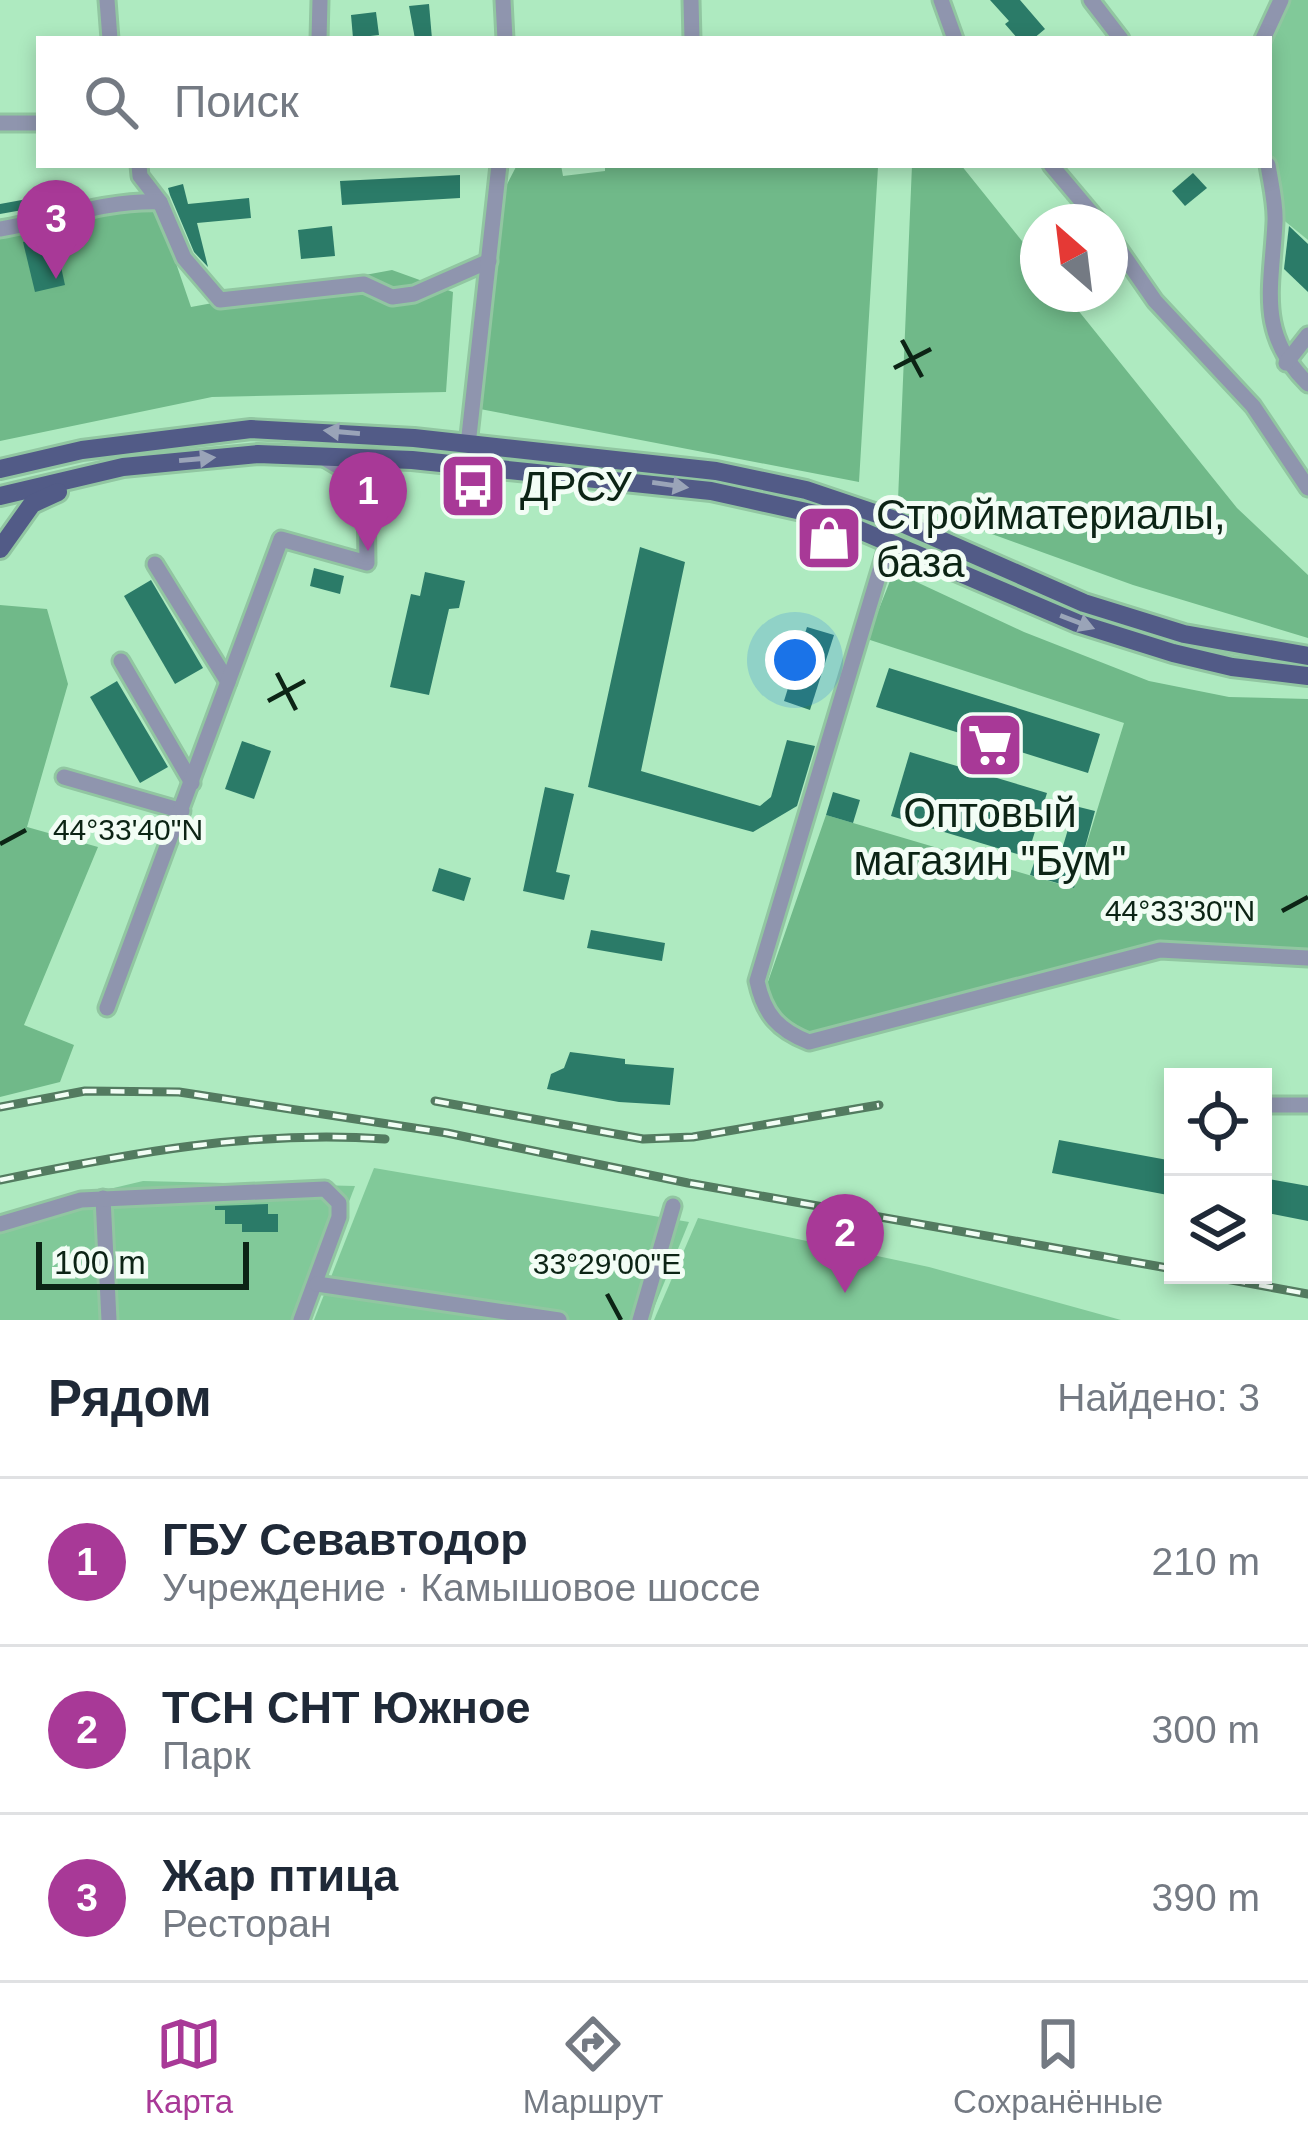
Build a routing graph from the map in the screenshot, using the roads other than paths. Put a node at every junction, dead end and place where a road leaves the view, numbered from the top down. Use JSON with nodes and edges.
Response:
{"nodes":[{"id":1,"x":107,"y":0,"type":"edge"},
{"id":2,"x":320,"y":0,"type":"edge"},
{"id":3,"x":503,"y":0,"type":"edge"},
{"id":4,"x":691,"y":0,"type":"edge"},
{"id":5,"x":940,"y":0,"type":"edge"},
{"id":6,"x":1091,"y":0,"type":"edge"},
{"id":7,"x":1281,"y":0,"type":"edge"},
{"id":8,"x":110,"y":36,"type":"edge"},
{"id":9,"x":319,"y":36,"type":"edge"},
{"id":10,"x":506,"y":36,"type":"edge"},
{"id":11,"x":692,"y":36,"type":"edge"},
{"id":12,"x":954,"y":36,"type":"edge"},
{"id":13,"x":1119,"y":36,"type":"edge"},
{"id":14,"x":1264,"y":36,"type":"edge"},
{"id":15,"x":0,"y":122,"type":"edge"},
{"id":16,"x":36,"y":123,"type":"edge"},
{"id":17,"x":140,"y":168,"type":"edge"},
{"id":18,"x":500,"y":168,"type":"edge"},
{"id":19,"x":510,"y":168,"type":"edge"},
{"id":20,"x":1055,"y":168,"type":"edge"},
{"id":21,"x":1268,"y":168,"type":"edge"},
{"id":22,"x":498,"y":193,"type":"junction"},
{"id":23,"x":160,"y":202,"type":"junction"},
{"id":24,"x":1085,"y":204,"type":"edge"},
{"id":25,"x":0,"y":230,"type":"edge"},
{"id":26,"x":489,"y":262,"type":"junction"},
{"id":27,"x":1128,"y":262,"type":"edge"},
{"id":28,"x":1308,"y":335,"type":"edge"},
{"id":29,"x":1286,"y":363,"type":"junction"},
{"id":30,"x":1308,"y":384,"type":"edge"},
{"id":31,"x":468,"y":445,"type":"junction"},
{"id":32,"x":321,"y":456,"type":"junction"},
{"id":33,"x":398,"y":459,"type":"junction"},
{"id":34,"x":123,"y":467,"type":"junction"},
{"id":35,"x":0,"y":472,"type":"edge"},
{"id":36,"x":1308,"y":488,"type":"edge"},
{"id":37,"x":366,"y":489,"type":"junction"},
{"id":38,"x":0,"y":496,"type":"edge"},
{"id":39,"x":889,"y":540,"type":"junction"},
{"id":40,"x":0,"y":549,"type":"edge"},
{"id":41,"x":155,"y":564,"type":"dead end"},
{"id":42,"x":1308,"y":656,"type":"edge"},
{"id":43,"x":121,"y":661,"type":"dead end"},
{"id":44,"x":1308,"y":676,"type":"edge"},
{"id":45,"x":228,"y":682,"type":"junction"},
{"id":46,"x":64,"y":777,"type":"dead end"},
{"id":47,"x":192,"y":783,"type":"junction"},
{"id":48,"x":182,"y":812,"type":"junction"},
{"id":49,"x":1308,"y":958,"type":"edge"},
{"id":50,"x":107,"y":1008,"type":"dead end"},
{"id":51,"x":1272,"y":1105,"type":"edge"},
{"id":52,"x":1308,"y":1105,"type":"edge"},
{"id":53,"x":104,"y":1198,"type":"junction"},
{"id":54,"x":673,"y":1206,"type":"dead end"},
{"id":55,"x":0,"y":1225,"type":"edge"},
{"id":56,"x":317,"y":1284,"type":"junction"},
{"id":57,"x":109,"y":1320,"type":"edge"},
{"id":58,"x":301,"y":1320,"type":"edge"},
{"id":59,"x":559,"y":1320,"type":"edge"},
{"id":60,"x":640,"y":1320,"type":"edge"}],
"edges":[{"from":1,"to":8,"type":"street"},
{"from":2,"to":9,"type":"street"},
{"from":3,"to":10,"type":"street"},
{"from":4,"to":11,"type":"street"},
{"from":5,"to":12,"type":"street"},
{"from":6,"to":13,"type":"street"},
{"from":7,"to":14,"type":"street"},
{"from":15,"to":16,"type":"street"},
{"from":17,"to":23,"type":"street"},
{"from":18,"to":22,"type":"street"},
{"from":19,"to":22,"type":"street"},
{"from":20,"to":24,"type":"street"},
{"from":21,"to":29,"type":"street"},
{"from":22,"to":26,"type":"street"},
{"from":23,"to":25,"type":"street"},
{"from":23,"to":26,"type":"street"},
{"from":26,"to":31,"type":"street"},
{"from":27,"to":36,"type":"street"},
{"from":28,"to":29,"type":"street"},
{"from":29,"to":30,"type":"street"},
{"from":31,"to":35,"type":"main road","one_way":true},
{"from":31,"to":42,"type":"main road"},
{"from":32,"to":33,"type":"main road"},
{"from":34,"to":32,"type":"main road","one_way":true},
{"from":32,"to":37,"type":"street"},
{"from":33,"to":37,"type":"street"},
{"from":33,"to":39,"type":"main road","one_way":true},
{"from":34,"to":38,"type":"main road"},
{"from":34,"to":40,"type":"main road"},
{"from":37,"to":45,"type":"street"},
{"from":39,"to":44,"type":"main road","one_way":true},
{"from":39,"to":49,"type":"street"},
{"from":41,"to":45,"type":"street"},
{"from":43,"to":47,"type":"street"},
{"from":45,"to":47,"type":"street"},
{"from":46,"to":48,"type":"street"},
{"from":47,"to":48,"type":"street"},
{"from":48,"to":50,"type":"street"},
{"from":51,"to":52,"type":"street"},
{"from":53,"to":55,"type":"street"},
{"from":53,"to":56,"type":"street"},
{"from":53,"to":57,"type":"street"},
{"from":54,"to":60,"type":"street"},
{"from":56,"to":58,"type":"street"},
{"from":56,"to":59,"type":"street"}]}
